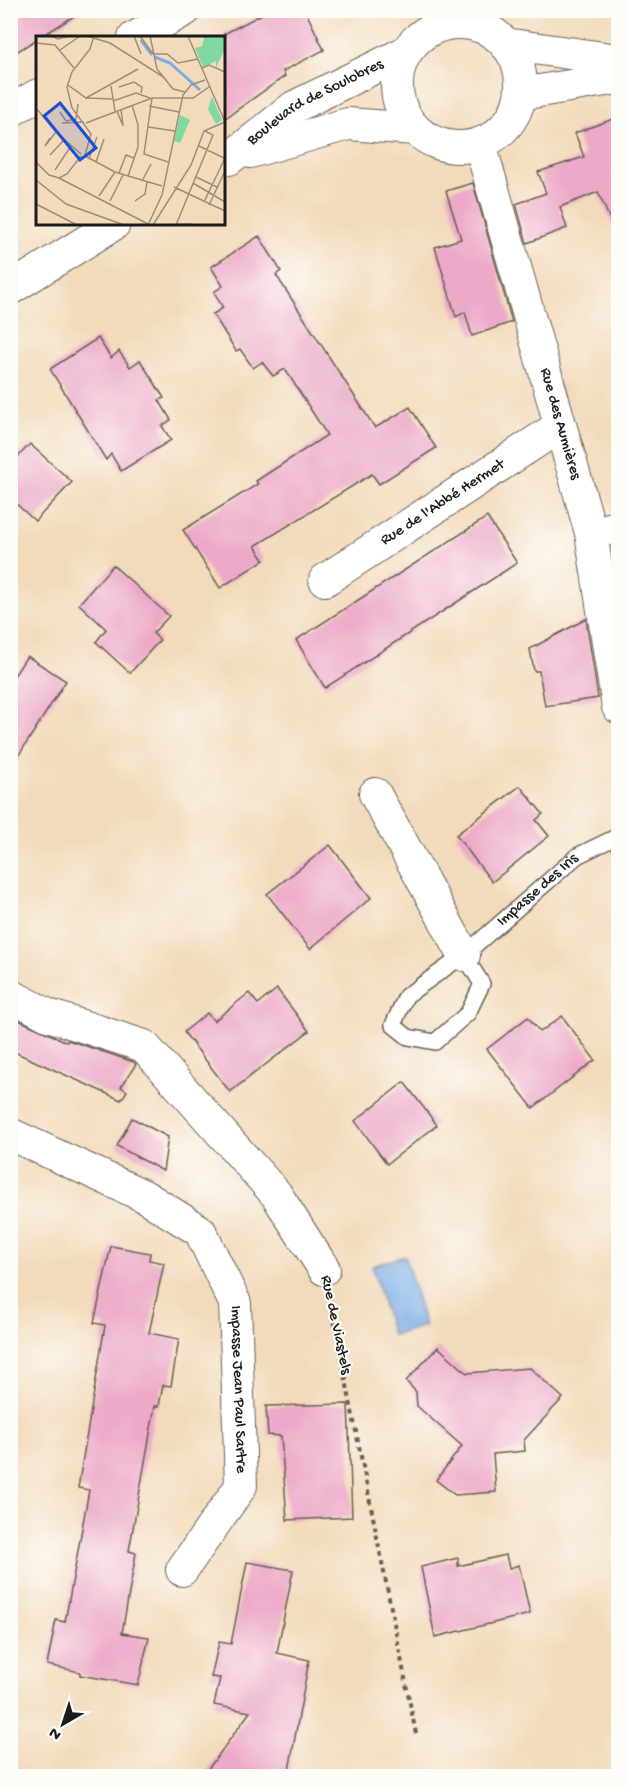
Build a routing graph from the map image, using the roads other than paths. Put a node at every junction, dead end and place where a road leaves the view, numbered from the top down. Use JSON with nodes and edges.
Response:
{"nodes":[{"id":1,"x":185,"y":10,"type":"edge"},
{"id":2,"x":432,"y":19,"type":"edge"},
{"id":3,"x":138,"y":36,"type":"edge"},
{"id":4,"x":505,"y":44,"type":"junction"},
{"id":5,"x":406,"y":52,"type":"junction"},
{"id":6,"x":618,"y":60,"type":"edge"},
{"id":7,"x":618,"y":78,"type":"edge"},
{"id":8,"x":521,"y":94,"type":"junction"},
{"id":9,"x":36,"y":96,"type":"edge"},
{"id":10,"x":10,"y":111,"type":"edge"},
{"id":11,"x":415,"y":129,"type":"junction"},
{"id":12,"x":480,"y":144,"type":"junction"},
{"id":13,"x":226,"y":160,"type":"edge"},
{"id":14,"x":112,"y":225,"type":"edge"},
{"id":15,"x":10,"y":290,"type":"edge"},
{"id":16,"x":560,"y":426,"type":"junction"},
{"id":17,"x":605,"y":530,"type":"edge"},
{"id":18,"x":326,"y":580,"type":"dead end"},
{"id":19,"x":618,"y":707,"type":"edge"},
{"id":20,"x":375,"y":794,"type":"dead end"},
{"id":21,"x":618,"y":836,"type":"edge"},
{"id":22,"x":464,"y":956,"type":"junction"},
{"id":23,"x":10,"y":995,"type":"edge"},
{"id":24,"x":10,"y":1134,"type":"edge"},
{"id":25,"x":324,"y":1269,"type":"road end"},
{"id":26,"x":182,"y":1570,"type":"dead end"}],
"edges":[{"from":1,"to":3,"type":"street"},
{"from":2,"to":4,"type":"street"},
{"from":2,"to":5,"type":"street"},
{"from":4,"to":6,"type":"street"},
{"from":4,"to":8,"type":"street"},
{"from":5,"to":11,"type":"street"},
{"from":5,"to":13,"type":"street","name":"Boulevard de Soulobres"},
{"from":7,"to":8,"type":"street"},
{"from":8,"to":12,"type":"street"},
{"from":9,"to":10,"type":"street"},
{"from":11,"to":12,"type":"street"},
{"from":11,"to":13,"type":"street","name":"Boulevard de Soulobres"},
{"from":12,"to":16,"type":"street","name":"Rue des Aumières"},
{"from":14,"to":15,"type":"street"},
{"from":16,"to":17,"type":"street","name":"Rue des Aumières"},
{"from":16,"to":18,"type":"street","name":"Rue de l'Abbé Hermet"},
{"from":17,"to":19,"type":"street","name":"Rue des Aumières"},
{"from":20,"to":22,"type":"street","name":"Impasse des Iris"},
{"from":21,"to":22,"type":"lane","name":"Impasse des Iris"},
{"from":22,"to":22,"type":"lane","name":"Impasse des Iris"},
{"from":23,"to":25,"type":"street","name":"Rue de Viastels"},
{"from":24,"to":26,"type":"street","name":"Impasse Jean Paul Sartre"}]}
